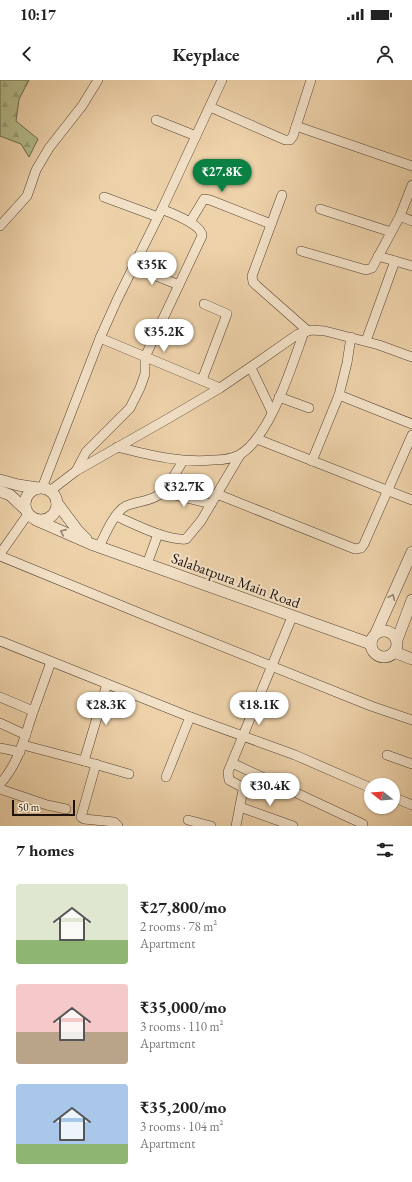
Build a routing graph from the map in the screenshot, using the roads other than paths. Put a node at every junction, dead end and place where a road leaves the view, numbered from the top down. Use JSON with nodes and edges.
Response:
{"nodes":[{"id":1,"x":98,"y":80,"type":"edge"},
{"id":2,"x":222,"y":80,"type":"edge"},
{"id":3,"x":311,"y":80,"type":"edge"},
{"id":4,"x":210,"y":107,"type":"junction"},
{"id":5,"x":156,"y":120,"type":"dead end"},
{"id":6,"x":296,"y":126,"type":"junction"},
{"id":7,"x":196,"y":136,"type":"junction"},
{"id":8,"x":412,"y":166,"type":"edge"},
{"id":9,"x":412,"y":185,"type":"edge"},
{"id":10,"x":282,"y":195,"type":"dead end"},
{"id":11,"x":104,"y":197,"type":"dead end"},
{"id":12,"x":320,"y":209,"type":"dead end"},
{"id":13,"x":160,"y":213,"type":"junction"},
{"id":14,"x":400,"y":216,"type":"junction"},
{"id":15,"x":412,"y":221,"type":"edge"},
{"id":16,"x":190,"y":222,"type":"junction"},
{"id":17,"x":271,"y":224,"type":"junction"},
{"id":18,"x":0,"y":226,"type":"edge"},
{"id":19,"x":391,"y":232,"type":"junction"},
{"id":20,"x":301,"y":250,"type":"dead end"},
{"id":21,"x":378,"y":256,"type":"junction"},
{"id":22,"x":396,"y":261,"type":"junction"},
{"id":23,"x":412,"y":266,"type":"edge"},
{"id":24,"x":134,"y":267,"type":"junction"},
{"id":25,"x":179,"y":285,"type":"junction"},
{"id":26,"x":204,"y":304,"type":"dead end"},
{"id":27,"x":306,"y":332,"type":"junction"},
{"id":28,"x":351,"y":337,"type":"junction"},
{"id":29,"x":100,"y":338,"type":"junction"},
{"id":30,"x":366,"y":341,"type":"junction"},
{"id":31,"x":145,"y":357,"type":"junction"},
{"id":32,"x":412,"y":357,"type":"edge"},
{"id":33,"x":251,"y":368,"type":"junction"},
{"id":34,"x":202,"y":380,"type":"junction"},
{"id":35,"x":220,"y":388,"type":"junction"},
{"id":36,"x":339,"y":394,"type":"junction"},
{"id":37,"x":279,"y":397,"type":"junction"},
{"id":38,"x":309,"y":408,"type":"dead end"},
{"id":39,"x":272,"y":412,"type":"junction"},
{"id":40,"x":412,"y":424,"type":"edge"},
{"id":41,"x":412,"y":435,"type":"edge"},
{"id":42,"x":257,"y":439,"type":"junction"},
{"id":43,"x":116,"y":447,"type":"junction"},
{"id":44,"x":240,"y":454,"type":"junction"},
{"id":45,"x":183,"y":461,"type":"junction"},
{"id":46,"x":312,"y":461,"type":"junction"},
{"id":47,"x":76,"y":471,"type":"junction"},
{"id":48,"x":0,"y":480,"type":"edge"},
{"id":49,"x":43,"y":489,"type":"junction"},
{"id":50,"x":0,"y":491,"type":"edge"},
{"id":51,"x":388,"y":491,"type":"junction"},
{"id":52,"x":162,"y":492,"type":"junction"},
{"id":53,"x":217,"y":494,"type":"junction"},
{"id":54,"x":412,"y":500,"type":"edge"},
{"id":55,"x":57,"y":503,"type":"junction"},
{"id":56,"x":211,"y":504,"type":"junction"},
{"id":57,"x":30,"y":514,"type":"junction"},
{"id":58,"x":116,"y":516,"type":"junction"},
{"id":59,"x":158,"y":534,"type":"junction"},
{"id":60,"x":95,"y":545,"type":"junction"},
{"id":61,"x":1,"y":551,"type":"edge"},
{"id":62,"x":412,"y":552,"type":"edge"},
{"id":63,"x":147,"y":564,"type":"junction"},
{"id":64,"x":412,"y":600,"type":"edge"},
{"id":65,"x":292,"y":617,"type":"junction"},
{"id":66,"x":376,"y":633,"type":"junction"},
{"id":67,"x":397,"y":640,"type":"junction"},
{"id":68,"x":0,"y":642,"type":"edge"},
{"id":69,"x":371,"y":644,"type":"junction"},
{"id":70,"x":394,"y":652,"type":"junction"},
{"id":71,"x":412,"y":659,"type":"edge"},
{"id":72,"x":51,"y":662,"type":"junction"},
{"id":73,"x":272,"y":666,"type":"junction"},
{"id":74,"x":107,"y":684,"type":"junction"},
{"id":75,"x":0,"y":697,"type":"edge"},
{"id":76,"x":33,"y":711,"type":"junction"},
{"id":77,"x":190,"y":717,"type":"junction"},
{"id":78,"x":412,"y":720,"type":"edge"},
{"id":79,"x":0,"y":723,"type":"edge"},
{"id":80,"x":26,"y":735,"type":"junction"},
{"id":81,"x":243,"y":736,"type":"junction"},
{"id":82,"x":0,"y":748,"type":"edge"},
{"id":83,"x":22,"y":749,"type":"junction"},
{"id":84,"x":387,"y":755,"type":"dead end"},
{"id":85,"x":84,"y":761,"type":"junction"},
{"id":86,"x":232,"y":763,"type":"junction"},
{"id":87,"x":96,"y":764,"type":"junction"},
{"id":88,"x":412,"y":764,"type":"edge"},
{"id":89,"x":130,"y":774,"type":"dead end"},
{"id":90,"x":166,"y":777,"type":"dead end"},
{"id":91,"x":0,"y":784,"type":"edge"},
{"id":92,"x":364,"y":785,"type":"edge"},
{"id":93,"x":0,"y":789,"type":"edge"},
{"id":94,"x":400,"y":800,"type":"edge"},
{"id":95,"x":412,"y":805,"type":"edge"},
{"id":96,"x":240,"y":807,"type":"junction"},
{"id":97,"x":66,"y":809,"type":"dead end"},
{"id":98,"x":188,"y":820,"type":"dead end"},
{"id":99,"x":363,"y":824,"type":"dead end"},
{"id":100,"x":118,"y":826,"type":"edge"},
{"id":101,"x":211,"y":826,"type":"edge"},
{"id":102,"x":236,"y":826,"type":"edge"},
{"id":103,"x":292,"y":826,"type":"edge"}],
"edges":[{"from":1,"to":18,"type":"street"},
{"from":2,"to":4,"type":"street"},
{"from":3,"to":6,"type":"street"},
{"from":4,"to":6,"type":"street"},
{"from":4,"to":7,"type":"street"},
{"from":5,"to":7,"type":"street"},
{"from":6,"to":8,"type":"street"},
{"from":7,"to":13,"type":"street"},
{"from":9,"to":14,"type":"street"},
{"from":10,"to":17,"type":"street"},
{"from":11,"to":13,"type":"street"},
{"from":12,"to":19,"type":"street"},
{"from":13,"to":16,"type":"street"},
{"from":13,"to":24,"type":"street"},
{"from":14,"to":15,"type":"street"},
{"from":14,"to":19,"type":"street"},
{"from":16,"to":17,"type":"street"},
{"from":16,"to":25,"type":"street"},
{"from":17,"to":27,"type":"street"},
{"from":19,"to":21,"type":"street"},
{"from":20,"to":21,"type":"street"},
{"from":21,"to":22,"type":"street"},
{"from":22,"to":23,"type":"street"},
{"from":22,"to":30,"type":"street"},
{"from":24,"to":25,"type":"street"},
{"from":24,"to":29,"type":"street"},
{"from":25,"to":31,"type":"street"},
{"from":26,"to":34,"type":"street"},
{"from":27,"to":28,"type":"street"},
{"from":27,"to":33,"type":"street"},
{"from":27,"to":37,"type":"street"},
{"from":28,"to":30,"type":"street"},
{"from":28,"to":36,"type":"street"},
{"from":29,"to":31,"type":"street"},
{"from":29,"to":49,"type":"street"},
{"from":30,"to":32,"type":"street"},
{"from":31,"to":34,"type":"street"},
{"from":31,"to":47,"type":"street"},
{"from":33,"to":35,"type":"street"},
{"from":33,"to":39,"type":"street"},
{"from":34,"to":35,"type":"street"},
{"from":35,"to":43,"type":"street"},
{"from":36,"to":40,"type":"street"},
{"from":36,"to":46,"type":"street"},
{"from":37,"to":38,"type":"street"},
{"from":37,"to":39,"type":"street"},
{"from":39,"to":42,"type":"street"},
{"from":41,"to":51,"type":"street"},
{"from":42,"to":44,"type":"street"},
{"from":42,"to":46,"type":"street"},
{"from":43,"to":45,"type":"street"},
{"from":43,"to":47,"type":"street"},
{"from":44,"to":45,"type":"street"},
{"from":44,"to":53,"type":"street"},
{"from":45,"to":52,"type":"street"},
{"from":46,"to":51,"type":"street"},
{"from":47,"to":49,"type":"street"},
{"from":48,"to":49,"type":"street"},
{"from":49,"to":55,"type":"street"},
{"from":49,"to":57,"type":"street"},
{"from":50,"to":57,"type":"street"},
{"from":51,"to":53,"type":"street"},
{"from":51,"to":54,"type":"street"},
{"from":52,"to":56,"type":"street"},
{"from":52,"to":58,"type":"street"},
{"from":53,"to":56,"type":"street"},
{"from":55,"to":57,"type":"street"},
{"from":55,"to":60,"type":"street"},
{"from":56,"to":59,"type":"street"},
{"from":60,"to":57,"type":"street","name":"Salabatpura Main Road","one_way":true},
{"from":57,"to":61,"type":"street"},
{"from":58,"to":59,"type":"street"},
{"from":58,"to":60,"type":"street"},
{"from":59,"to":63,"type":"street"},
{"from":60,"to":63,"type":"street","name":"Salabatpura Main Road"},
{"from":61,"to":73,"type":"street"},
{"from":66,"to":62,"type":"street","one_way":true},
{"from":63,"to":65,"type":"street","name":"Salabatpura Main Road"},
{"from":64,"to":67,"type":"street"},
{"from":65,"to":69,"type":"street","name":"Salabatpura Main Road"},
{"from":65,"to":73,"type":"street"},
{"from":66,"to":67,"type":"street"},
{"from":66,"to":69,"type":"street"},
{"from":67,"to":70,"type":"street"},
{"from":68,"to":72,"type":"street"},
{"from":69,"to":70,"type":"street"},
{"from":70,"to":71,"type":"street"},
{"from":72,"to":74,"type":"street"},
{"from":72,"to":76,"type":"street"},
{"from":73,"to":78,"type":"street"},
{"from":73,"to":81,"type":"street"},
{"from":74,"to":77,"type":"street"},
{"from":74,"to":85,"type":"street"},
{"from":75,"to":76,"type":"street"},
{"from":76,"to":80,"type":"street"},
{"from":77,"to":81,"type":"street"},
{"from":77,"to":90,"type":"street"},
{"from":79,"to":80,"type":"street"},
{"from":80,"to":83,"type":"street"},
{"from":81,"to":86,"type":"street"},
{"from":81,"to":92,"type":"street"},
{"from":82,"to":83,"type":"street"},
{"from":83,"to":85,"type":"street"},
{"from":83,"to":91,"type":"street"},
{"from":84,"to":88,"type":"street"},
{"from":85,"to":87,"type":"street"},
{"from":86,"to":96,"type":"street"},
{"from":86,"to":99,"type":"street"},
{"from":87,"to":89,"type":"street"},
{"from":87,"to":100,"type":"street"},
{"from":93,"to":97,"type":"street"},
{"from":94,"to":95,"type":"street"},
{"from":96,"to":102,"type":"street"},
{"from":96,"to":103,"type":"street"},
{"from":98,"to":101,"type":"street"}]}
